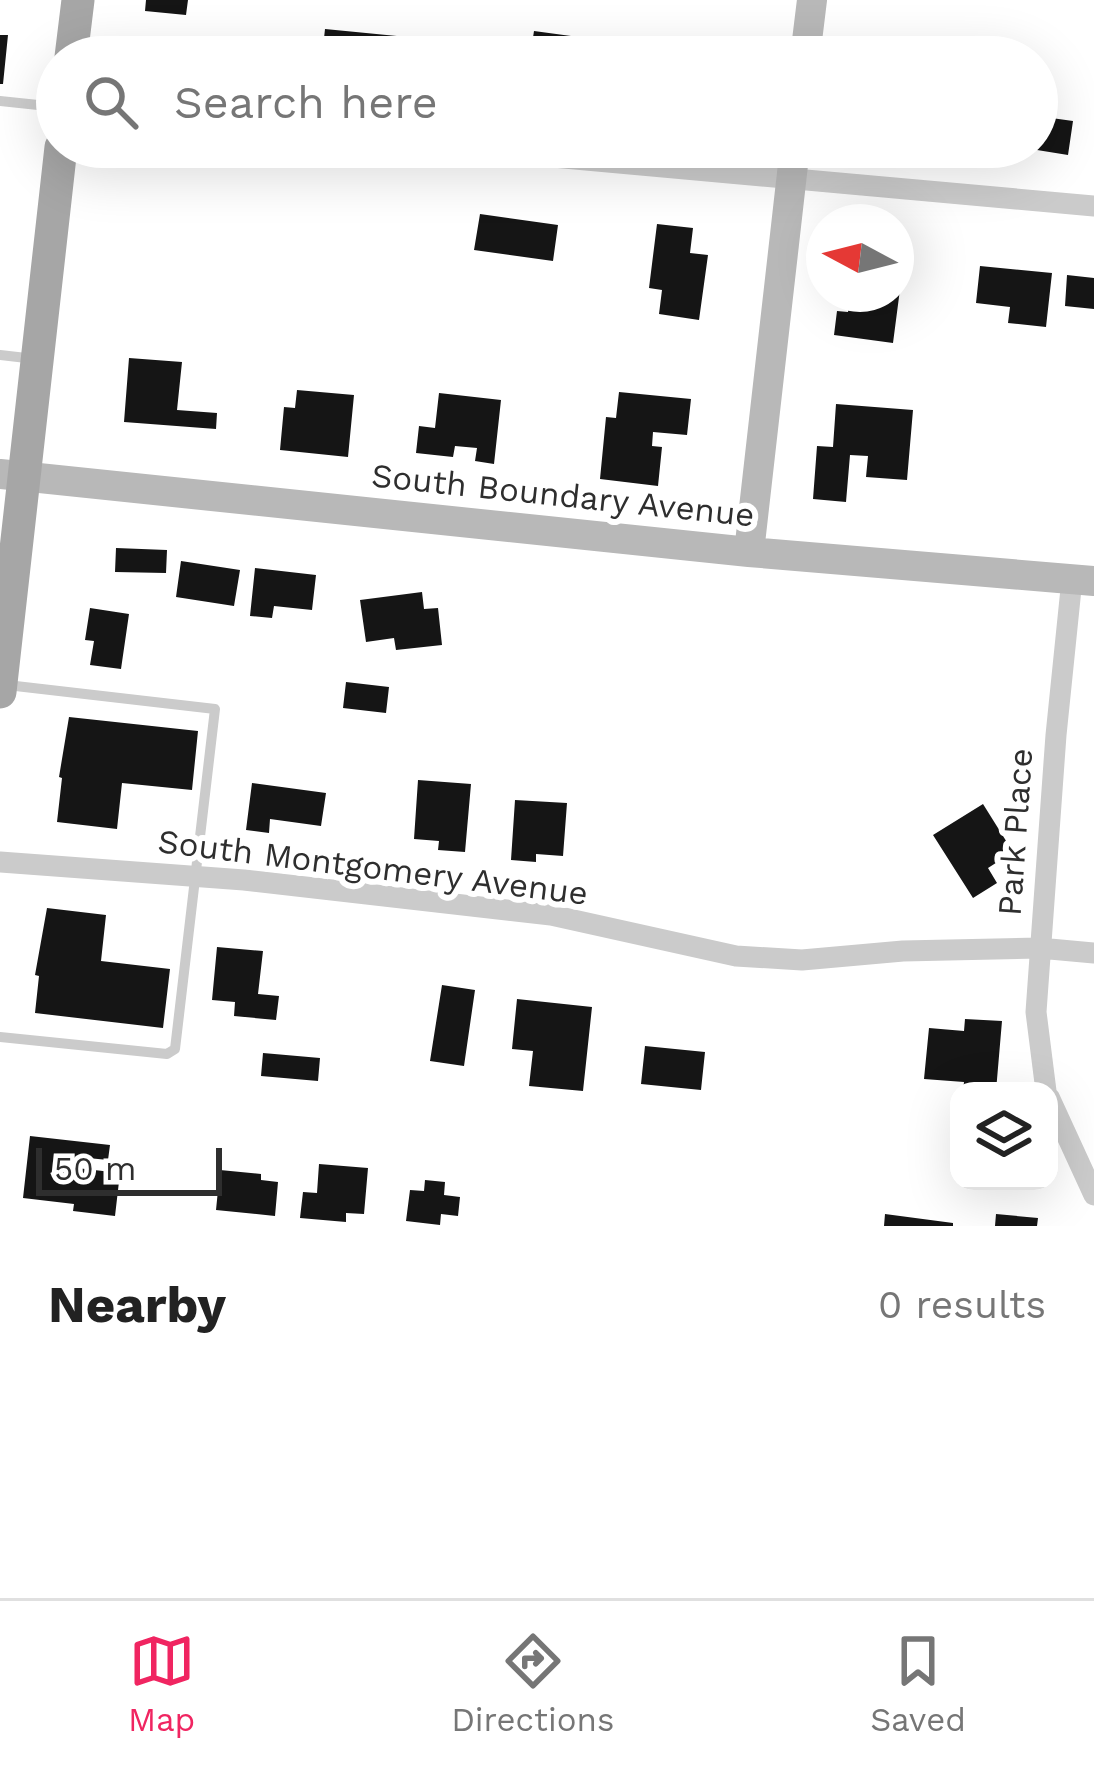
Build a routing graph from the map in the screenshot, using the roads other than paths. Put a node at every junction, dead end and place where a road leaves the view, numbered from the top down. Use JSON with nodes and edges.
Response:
{"nodes":[{"id":1,"x":78,"y":0,"type":"edge"},
{"id":2,"x":812,"y":0,"type":"edge"},
{"id":3,"x":74,"y":36,"type":"edge"},
{"id":4,"x":808,"y":36,"type":"edge"},
{"id":5,"x":0,"y":101,"type":"edge"},
{"id":6,"x":36,"y":105,"type":"edge"},
{"id":7,"x":60,"y":168,"type":"edge"},
{"id":8,"x":664,"y":168,"type":"edge"},
{"id":9,"x":792,"y":168,"type":"edge"},
{"id":10,"x":791,"y":180,"type":"junction"},
{"id":11,"x":1094,"y":206,"type":"edge"},
{"id":12,"x":0,"y":355,"type":"edge"},
{"id":13,"x":38,"y":359,"type":"junction"},
{"id":14,"x":12,"y":476,"type":"edge"},
{"id":15,"x":749,"y":552,"type":"junction"},
{"id":16,"x":1083,"y":580,"type":"edge"},
{"id":17,"x":0,"y":688,"type":"edge"},
{"id":18,"x":0,"y":862,"type":"edge"},
{"id":19,"x":195,"y":876,"type":"junction"},
{"id":20,"x":1039,"y":948,"type":"junction"},
{"id":21,"x":1094,"y":953,"type":"edge"},
{"id":22,"x":0,"y":1036,"type":"edge"},
{"id":23,"x":1046,"y":1082,"type":"edge"},
{"id":24,"x":1058,"y":1116,"type":"edge"},
{"id":25,"x":1094,"y":1195,"type":"edge"}],
"edges":[{"from":1,"to":3,"type":"main road"},
{"from":2,"to":4,"type":"street"},
{"from":5,"to":6,"type":"lane"},
{"from":7,"to":13,"type":"main road"},
{"from":8,"to":10,"type":"street"},
{"from":9,"to":10,"type":"street"},
{"from":10,"to":11,"type":"street"},
{"from":10,"to":15,"type":"street"},
{"from":12,"to":13,"type":"lane"},
{"from":13,"to":14,"type":"main road"},
{"from":14,"to":15,"type":"street","name":"South Boundary Avenue"},
{"from":14,"to":17,"type":"main road"},
{"from":15,"to":16,"type":"street","name":"South Boundary Avenue"},
{"from":16,"to":20,"type":"street","name":"Park Place"},
{"from":17,"to":19,"type":"lane"},
{"from":18,"to":19,"type":"street","name":"South Montgomery Avenue"},
{"from":19,"to":20,"type":"street","name":"South Montgomery Avenue"},
{"from":19,"to":22,"type":"lane"},
{"from":20,"to":21,"type":"street","name":"South Montgomery Avenue"},
{"from":20,"to":23,"type":"street","name":"Park Place"},
{"from":24,"to":25,"type":"street","name":"Park Place"}]}
